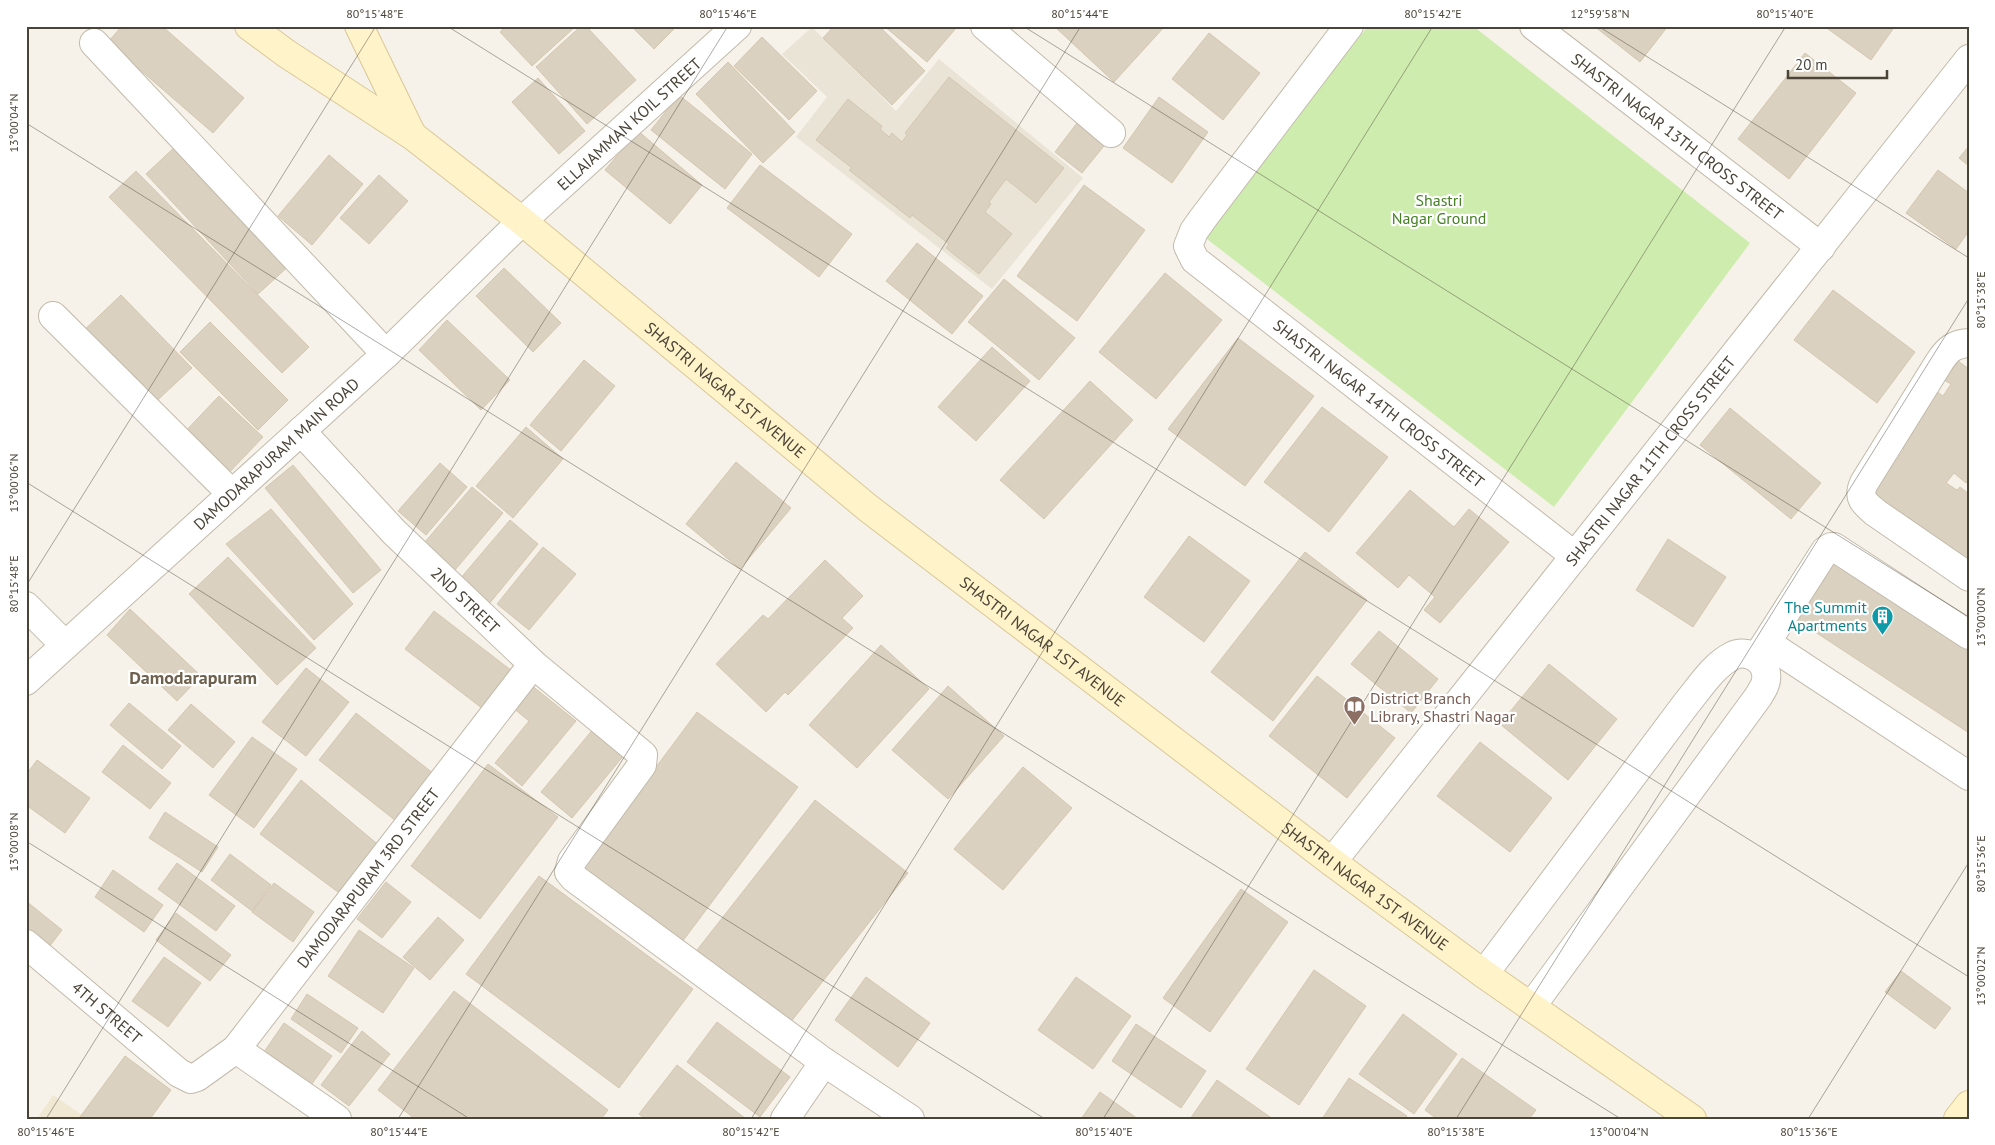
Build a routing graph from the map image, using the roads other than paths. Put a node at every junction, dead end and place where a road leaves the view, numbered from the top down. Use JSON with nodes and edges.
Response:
{"nodes":[{"id":1,"x":249,"y":26,"type":"edge"},
{"id":2,"x":359,"y":26,"type":"edge"},
{"id":3,"x":985,"y":26,"type":"edge"},
{"id":4,"x":1349,"y":26,"type":"edge"},
{"id":5,"x":1534,"y":26,"type":"edge"},
{"id":6,"x":735,"y":27,"type":"edge"},
{"id":7,"x":94,"y":43,"type":"dead end"},
{"id":8,"x":1969,"y":59,"type":"edge"},
{"id":9,"x":1111,"y":133,"type":"dead end"},
{"id":10,"x":413,"y":136,"type":"junction"},
{"id":11,"x":522,"y":221,"type":"junction"},
{"id":12,"x":1821,"y":248,"type":"junction"},
{"id":13,"x":53,"y":316,"type":"dead end"},
{"id":14,"x":1969,"y":343,"type":"edge"},
{"id":15,"x":386,"y":354,"type":"junction"},
{"id":16,"x":302,"y":431,"type":"junction"},
{"id":17,"x":232,"y":494,"type":"junction"},
{"id":18,"x":1575,"y":556,"type":"junction"},
{"id":19,"x":1969,"y":577,"type":"edge"},
{"id":20,"x":26,"y":606,"type":"edge"},
{"id":21,"x":1969,"y":635,"type":"edge"},
{"id":22,"x":65,"y":645,"type":"junction"},
{"id":23,"x":1762,"y":650,"type":"junction"},
{"id":24,"x":533,"y":664,"type":"junction"},
{"id":25,"x":26,"y":681,"type":"edge"},
{"id":26,"x":1969,"y":776,"type":"edge"},
{"id":27,"x":1332,"y":862,"type":"junction"},
{"id":28,"x":26,"y":944,"type":"edge"},
{"id":29,"x":1484,"y":974,"type":"junction"},
{"id":30,"x":1531,"y":1007,"type":"junction"},
{"id":31,"x":236,"y":1049,"type":"junction"},
{"id":32,"x":824,"y":1062,"type":"junction"},
{"id":33,"x":191,"y":1079,"type":"joint"},
{"id":34,"x":1969,"y":1105,"type":"edge"},
{"id":35,"x":337,"y":1119,"type":"edge"},
{"id":36,"x":786,"y":1119,"type":"edge"},
{"id":37,"x":910,"y":1119,"type":"edge"},
{"id":38,"x":1692,"y":1119,"type":"edge"},
{"id":39,"x":1958,"y":1119,"type":"edge"}],
"edges":[{"from":1,"to":10,"type":"street","name":"SHASTRI NAGAR 1ST AVENUE"},
{"from":2,"to":10,"type":"street"},
{"from":3,"to":9,"type":"street"},
{"from":4,"to":18,"type":"street","name":"SHASTRI NAGAR 14TH CROSS STREET"},
{"from":5,"to":12,"type":"street","name":"SHASTRI NAGAR 13TH CROSS STREET"},
{"from":6,"to":11,"type":"street","name":"ELLAIAMMAN KOIL STREET"},
{"from":7,"to":15,"type":"street"},
{"from":8,"to":12,"type":"street","name":"SHASTRI NAGAR 11TH CROSS STREET"},
{"from":10,"to":11,"type":"street","name":"SHASTRI NAGAR 1ST AVENUE"},
{"from":11,"to":15,"type":"street","name":"DAMODARAPURAM MAIN ROAD"},
{"from":11,"to":27,"type":"street","name":"SHASTRI NAGAR 1ST AVENUE"},
{"from":12,"to":18,"type":"street","name":"SHASTRI NAGAR 11TH CROSS STREET"},
{"from":13,"to":17,"type":"street"},
{"from":14,"to":19,"type":"street"},
{"from":15,"to":16,"type":"street","name":"DAMODARAPURAM MAIN ROAD"},
{"from":16,"to":17,"type":"street","name":"DAMODARAPURAM MAIN ROAD"},
{"from":16,"to":24,"type":"street","name":"2ND STREET"},
{"from":17,"to":22,"type":"street","name":"DAMODARAPURAM MAIN ROAD"},
{"from":18,"to":27,"type":"street","name":"SHASTRI NAGAR 11TH CROSS STREET"},
{"from":20,"to":22,"type":"street"},
{"from":21,"to":23,"type":"street"},
{"from":22,"to":25,"type":"street","name":"DAMODARAPURAM MAIN ROAD"},
{"from":23,"to":26,"type":"street"},
{"from":23,"to":29,"type":"street"},
{"from":23,"to":30,"type":"street"},
{"from":24,"to":31,"type":"street","name":"DAMODARAPURAM 3RD STREET"},
{"from":24,"to":32,"type":"street","name":"2ND STREET"},
{"from":27,"to":29,"type":"street","name":"SHASTRI NAGAR 1ST AVENUE"},
{"from":28,"to":33,"type":"street","name":"4TH STREET"},
{"from":29,"to":30,"type":"street","name":"SHASTRI NAGAR 1ST AVENUE"},
{"from":30,"to":38,"type":"street","name":"SHASTRI NAGAR 1ST AVENUE"},
{"from":31,"to":33,"type":"street","name":"DAMODARAPURAM 3RD STREET"},
{"from":31,"to":35,"type":"street"},
{"from":32,"to":36,"type":"street"},
{"from":32,"to":37,"type":"street"},
{"from":34,"to":39,"type":"street"}]}
